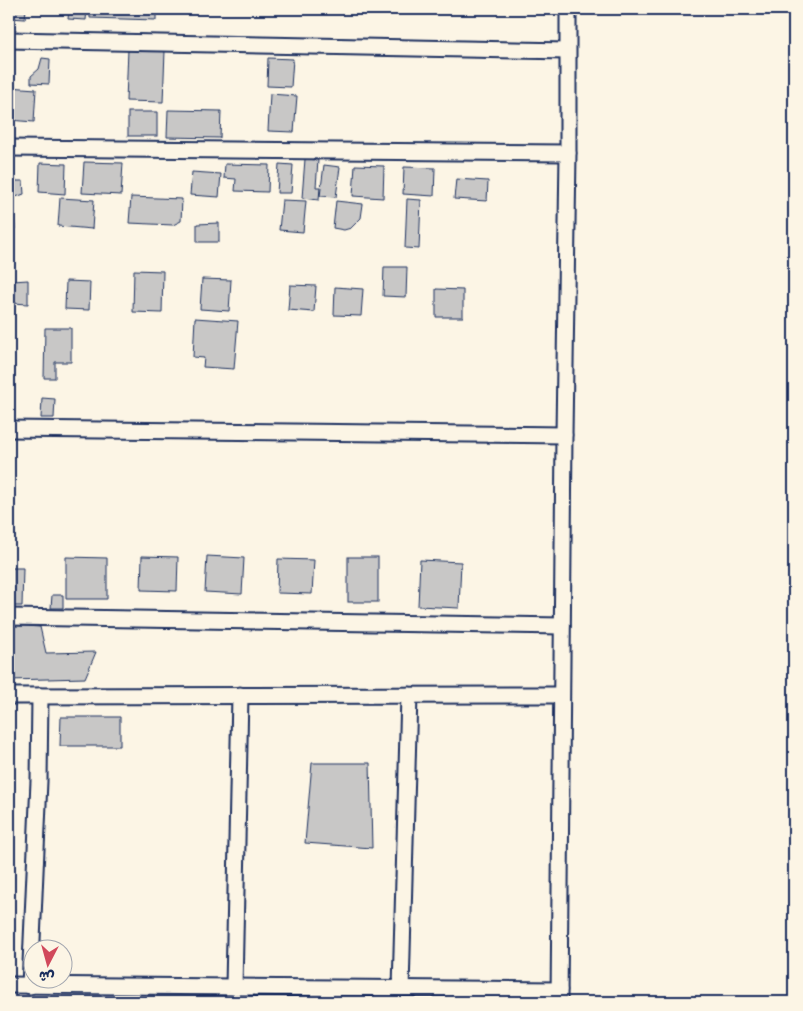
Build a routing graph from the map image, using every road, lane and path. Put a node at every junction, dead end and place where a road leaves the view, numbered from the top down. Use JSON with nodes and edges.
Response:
{"nodes":[{"id":1,"x":568,"y":9,"type":"edge"},
{"id":2,"x":9,"y":40,"type":"edge"},
{"id":3,"x":567,"y":51,"type":"junction"},
{"id":4,"x":9,"y":148,"type":"edge"},
{"id":5,"x":568,"y":153,"type":"junction"},
{"id":6,"x":9,"y":429,"type":"edge"},
{"id":7,"x":564,"y":435,"type":"junction"},
{"id":8,"x":9,"y":617,"type":"edge"},
{"id":9,"x":562,"y":626,"type":"junction"},
{"id":10,"x":240,"y":695,"type":"junction"},
{"id":11,"x":409,"y":695,"type":"junction"},
{"id":12,"x":562,"y":695,"type":"junction"},
{"id":13,"x":9,"y":696,"type":"edge"},
{"id":14,"x":40,"y":696,"type":"junction"},
{"id":15,"x":32,"y":938,"type":"edge"},
{"id":16,"x":9,"y":986,"type":"edge"},
{"id":17,"x":22,"y":986,"type":"edge"},
{"id":18,"x":72,"y":986,"type":"edge"},
{"id":19,"x":234,"y":988,"type":"junction"},
{"id":20,"x":402,"y":988,"type":"junction"},
{"id":21,"x":559,"y":996,"type":"edge"}],
"edges":[{"from":1,"to":3,"type":"street"},
{"from":2,"to":3,"type":"street"},
{"from":3,"to":5,"type":"street"},
{"from":4,"to":5,"type":"street"},
{"from":5,"to":7,"type":"street"},
{"from":6,"to":7,"type":"street"},
{"from":7,"to":9,"type":"street"},
{"from":8,"to":9,"type":"street"},
{"from":9,"to":12,"type":"street"},
{"from":10,"to":11,"type":"street"},
{"from":10,"to":14,"type":"street"},
{"from":10,"to":19,"type":"street"},
{"from":11,"to":12,"type":"street"},
{"from":11,"to":20,"type":"street"},
{"from":12,"to":21,"type":"street"},
{"from":13,"to":14,"type":"street"},
{"from":14,"to":15,"type":"street"},
{"from":16,"to":17,"type":"street"},
{"from":18,"to":19,"type":"street"},
{"from":19,"to":20,"type":"street"},
{"from":20,"to":21,"type":"street"}]}
